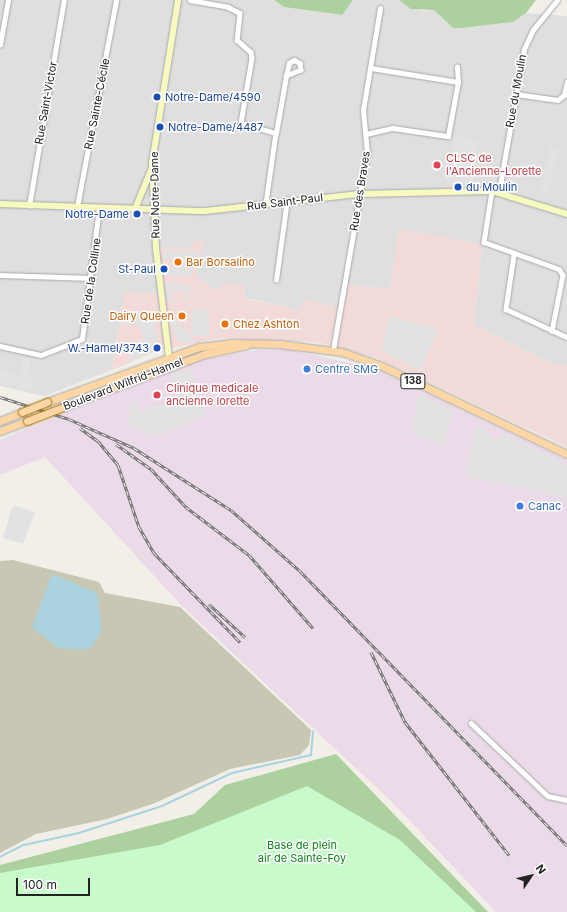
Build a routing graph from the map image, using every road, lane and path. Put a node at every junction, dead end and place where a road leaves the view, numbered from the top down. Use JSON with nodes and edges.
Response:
{"nodes":[{"id":1,"x":8,"y":0,"type":"edge"},
{"id":2,"x":64,"y":0,"type":"edge"},
{"id":3,"x":116,"y":0,"type":"edge"},
{"id":4,"x":178,"y":0,"type":"edge"},
{"id":5,"x":190,"y":0,"type":"edge"},
{"id":6,"x":557,"y":0,"type":"edge"},
{"id":7,"x":380,"y":8,"type":"dead end"},
{"id":8,"x":0,"y":45,"type":"edge"},
{"id":9,"x":456,"y":67,"type":"dead end"},
{"id":10,"x":371,"y":68,"type":"junction"},
{"id":11,"x":286,"y":76,"type":"dead end"},
{"id":12,"x":458,"y":82,"type":"junction"},
{"id":13,"x":567,"y":82,"type":"edge"},
{"id":14,"x":516,"y":94,"type":"junction"},
{"id":15,"x":276,"y":133,"type":"junction"},
{"id":16,"x":366,"y":134,"type":"junction"},
{"id":17,"x":152,"y":168,"type":"junction"},
{"id":18,"x":492,"y":191,"type":"junction"},
{"id":19,"x":499,"y":192,"type":"junction"},
{"id":20,"x":360,"y":194,"type":"junction"},
{"id":21,"x":287,"y":200,"type":"junction"},
{"id":22,"x":266,"y":202,"type":"junction"},
{"id":23,"x":0,"y":204,"type":"edge"},
{"id":24,"x":29,"y":206,"type":"junction"},
{"id":25,"x":77,"y":207,"type":"junction"},
{"id":26,"x":99,"y":208,"type":"junction"},
{"id":27,"x":135,"y":209,"type":"junction"},
{"id":28,"x":154,"y":209,"type":"junction"},
{"id":29,"x":567,"y":214,"type":"edge"},
{"id":30,"x":514,"y":255,"type":"junction"},
{"id":31,"x":0,"y":275,"type":"edge"},
{"id":32,"x":92,"y":278,"type":"junction"},
{"id":33,"x":276,"y":280,"type":"dead end"},
{"id":34,"x":552,"y":331,"type":"junction"},
{"id":35,"x":567,"y":337,"type":"edge"},
{"id":36,"x":249,"y":344,"type":"junction"},
{"id":37,"x":0,"y":346,"type":"edge"},
{"id":38,"x":333,"y":350,"type":"junction"},
{"id":39,"x":167,"y":357,"type":"junction"},
{"id":40,"x":170,"y":366,"type":"junction"},
{"id":41,"x":0,"y":420,"type":"edge"},
{"id":42,"x":0,"y":431,"type":"edge"},
{"id":43,"x":567,"y":454,"type":"edge"},
{"id":44,"x":471,"y":723,"type":"dead end"},
{"id":45,"x":567,"y":800,"type":"edge"}],
"edges":[{"from":1,"to":8,"type":"street"},
{"from":2,"to":24,"type":"street","name":"Rue Saint-Victor"},
{"from":3,"to":25,"type":"street","name":"Rue Sainte-Cécile"},
{"from":4,"to":17,"type":"street","name":"Rue Notre-Dame"},
{"from":5,"to":15,"type":"street"},
{"from":6,"to":14,"type":"street","name":"Rue du Moulin"},
{"from":7,"to":10,"type":"street","name":"Rue des Braves"},
{"from":9,"to":12,"type":"street"},
{"from":10,"to":12,"type":"street"},
{"from":10,"to":16,"type":"street","name":"Rue des Braves"},
{"from":11,"to":15,"type":"street"},
{"from":12,"to":16,"type":"street"},
{"from":13,"to":14,"type":"street"},
{"from":14,"to":19,"type":"street","name":"Rue du Moulin"},
{"from":15,"to":22,"type":"street"},
{"from":16,"to":20,"type":"street","name":"Rue des Braves"},
{"from":17,"to":27,"type":"street"},
{"from":17,"to":28,"type":"street","name":"Rue Notre-Dame"},
{"from":18,"to":19,"type":"street","name":"Rue Saint-Paul"},
{"from":18,"to":20,"type":"street","name":"Rue Saint-Paul"},
{"from":18,"to":30,"type":"street"},
{"from":19,"to":29,"type":"street","name":"Rue Saint-Paul"},
{"from":20,"to":21,"type":"street","name":"Rue Saint-Paul"},
{"from":20,"to":38,"type":"street","name":"Rue des Braves"},
{"from":21,"to":22,"type":"street","name":"Rue Saint-Paul"},
{"from":21,"to":33,"type":"street"},
{"from":22,"to":28,"type":"street","name":"Rue Saint-Paul"},
{"from":23,"to":24,"type":"street","name":"Rue Saint-Paul"},
{"from":24,"to":25,"type":"street","name":"Rue Saint-Paul"},
{"from":25,"to":26,"type":"street","name":"Rue Saint-Paul"},
{"from":26,"to":27,"type":"street","name":"Rue Saint-Paul"},
{"from":26,"to":32,"type":"street","name":"Rue de la Colline"},
{"from":27,"to":28,"type":"street","name":"Rue Saint-Paul"},
{"from":28,"to":39,"type":"street","name":"Rue Notre-Dame"},
{"from":30,"to":34,"type":"street"},
{"from":30,"to":34,"type":"street"},
{"from":31,"to":32,"type":"street"},
{"from":32,"to":37,"type":"street","name":"Rue de la Colline"},
{"from":34,"to":35,"type":"street"},
{"from":36,"to":38,"type":"main road","name":"Boulevard Wilfrid-Hamel","number":"138"},
{"from":36,"to":39,"type":"main road","name":"Boulevard Wilfrid-Hamel","number":"138"},
{"from":36,"to":40,"type":"main road","name":"Boulevard Wilfrid-Hamel"},
{"from":38,"to":43,"type":"main road","name":"Boulevard Wilfrid-Hamel","number":"138"},
{"from":39,"to":40,"type":"street","name":"Rue Notre-Dame"},
{"from":39,"to":41,"type":"main road","name":"Boulevard Wilfrid-Hamel","number":"138","bridge":true},
{"from":40,"to":42,"type":"main road","name":"Boulevard Wilfrid-Hamel","bridge":true},
{"from":44,"to":45,"type":"street"}]}
